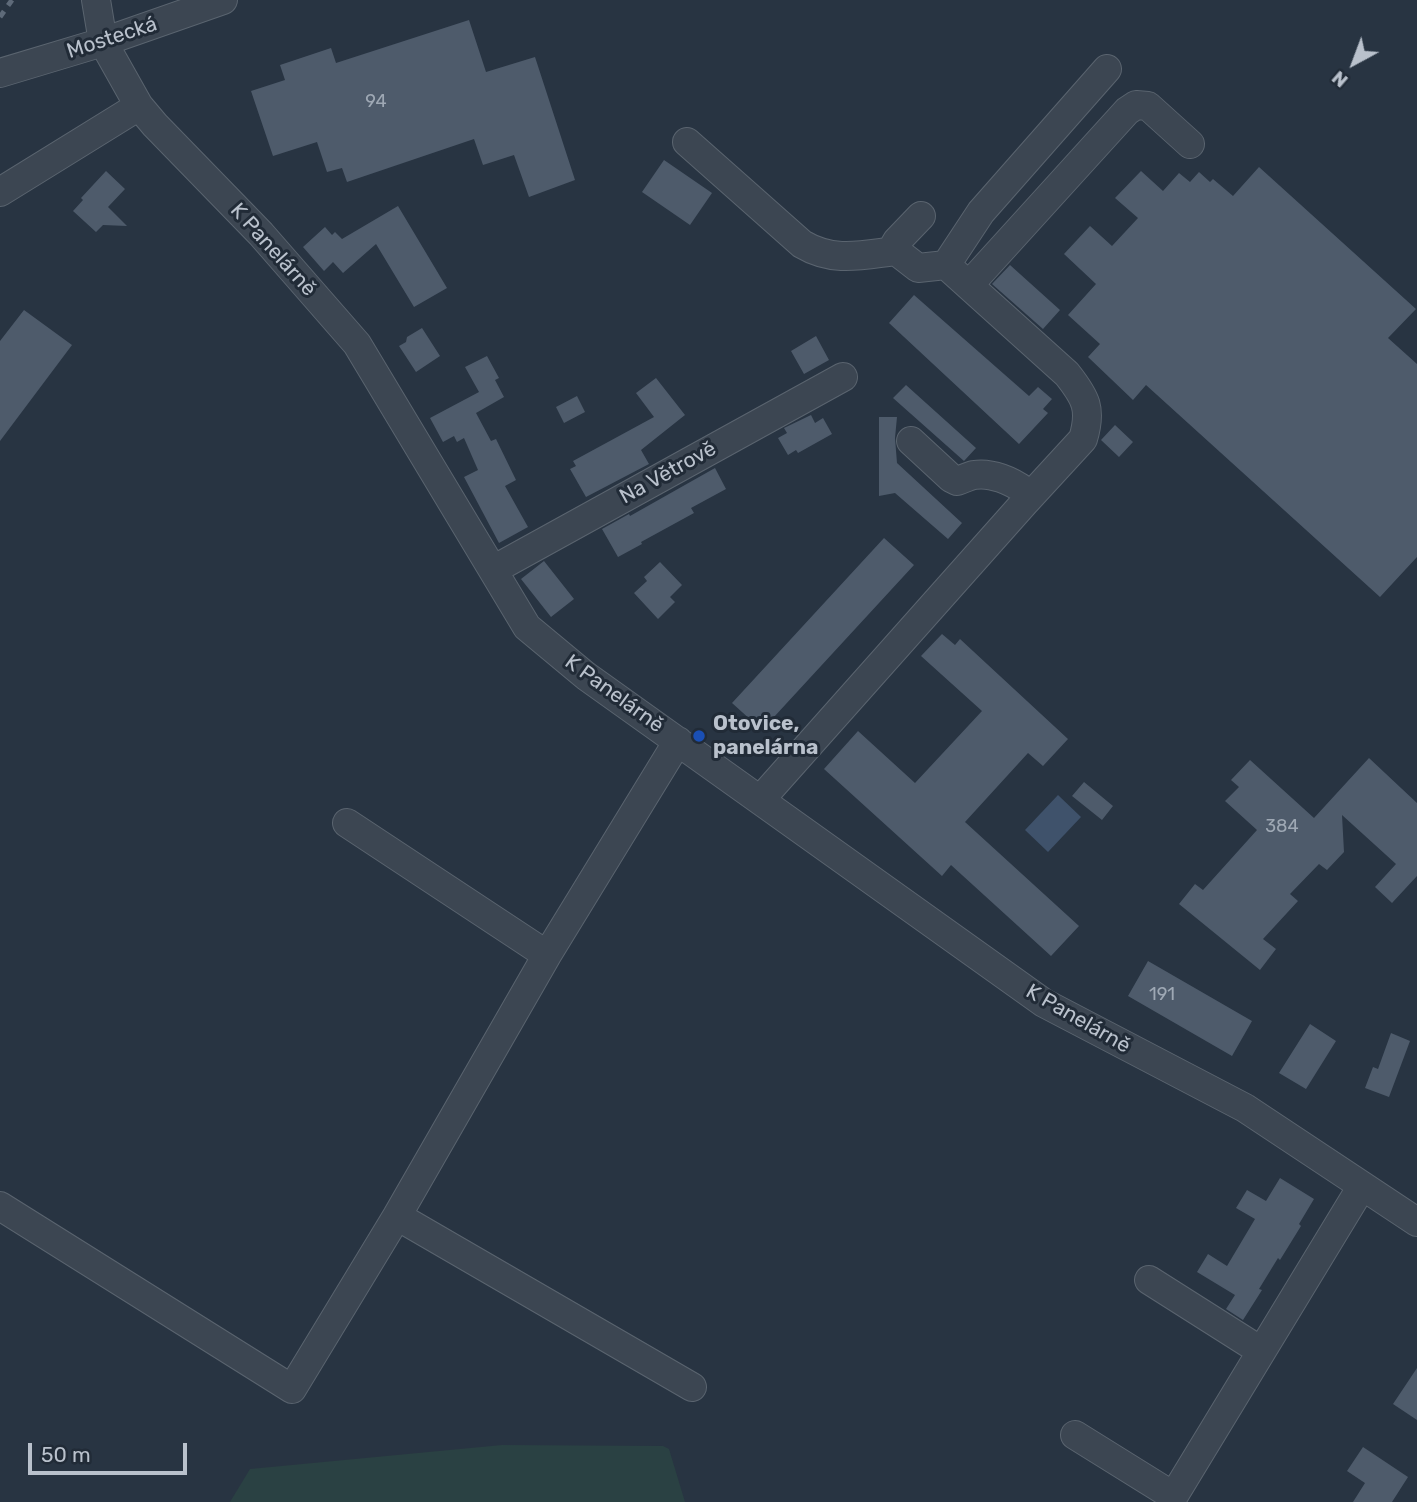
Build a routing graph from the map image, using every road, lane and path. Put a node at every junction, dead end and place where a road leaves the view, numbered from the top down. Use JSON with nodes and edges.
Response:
{"nodes":[{"id":1,"x":96,"y":0,"type":"edge"},
{"id":2,"x":223,"y":0,"type":"edge"},
{"id":3,"x":103,"y":42,"type":"junction"},
{"id":4,"x":1107,"y":69,"type":"dead end"},
{"id":5,"x":0,"y":73,"type":"edge"},
{"id":6,"x":139,"y":106,"type":"junction"},
{"id":7,"x":687,"y":142,"type":"dead end"},
{"id":8,"x":1190,"y":144,"type":"dead end"},
{"id":9,"x":0,"y":192,"type":"edge"},
{"id":10,"x":921,"y":216,"type":"dead end"},
{"id":11,"x":897,"y":251,"type":"junction"},
{"id":12,"x":946,"y":265,"type":"junction"},
{"id":13,"x":969,"y":285,"type":"junction"},
{"id":14,"x":843,"y":377,"type":"dead end"},
{"id":15,"x":911,"y":441,"type":"dead end"},
{"id":16,"x":1026,"y":501,"type":"junction"},
{"id":17,"x":493,"y":570,"type":"junction"},
{"id":18,"x":678,"y":741,"type":"junction"},
{"id":19,"x":760,"y":800,"type":"junction"},
{"id":20,"x":347,"y":822,"type":"dead end"},
{"id":21,"x":547,"y":955,"type":"junction"},
{"id":22,"x":1362,"y":1186,"type":"junction"},
{"id":23,"x":0,"y":1206,"type":"edge"},
{"id":24,"x":397,"y":1216,"type":"junction"},
{"id":25,"x":1417,"y":1222,"type":"edge"},
{"id":26,"x":1149,"y":1280,"type":"dead end"},
{"id":27,"x":1261,"y":1351,"type":"junction"},
{"id":28,"x":692,"y":1387,"type":"dead end"},
{"id":29,"x":1075,"y":1434,"type":"dead end"},
{"id":30,"x":1171,"y":1499,"type":"edge"}],
"edges":[{"from":1,"to":3,"type":"street","name":"K Panelárně"},
{"from":2,"to":3,"type":"street","name":"Mostecká"},
{"from":3,"to":5,"type":"street","name":"Mostecká"},
{"from":3,"to":6,"type":"street","name":"K Panelárně"},
{"from":4,"to":12,"type":"street"},
{"from":6,"to":9,"type":"street"},
{"from":6,"to":17,"type":"street","name":"K Panelárně"},
{"from":7,"to":11,"type":"street"},
{"from":8,"to":13,"type":"street"},
{"from":10,"to":11,"type":"street"},
{"from":11,"to":12,"type":"street"},
{"from":12,"to":13,"type":"street"},
{"from":13,"to":16,"type":"street"},
{"from":14,"to":17,"type":"street","name":"Na Větrově"},
{"from":15,"to":16,"type":"street"},
{"from":16,"to":19,"type":"street"},
{"from":17,"to":18,"type":"street","name":"K Panelárně"},
{"from":18,"to":19,"type":"street","name":"K Panelárně"},
{"from":18,"to":21,"type":"street"},
{"from":19,"to":22,"type":"street","name":"K Panelárně"},
{"from":20,"to":21,"type":"street"},
{"from":21,"to":24,"type":"street"},
{"from":22,"to":25,"type":"street","name":"K Panelárně"},
{"from":22,"to":27,"type":"street"},
{"from":23,"to":24,"type":"street"},
{"from":24,"to":28,"type":"street"},
{"from":26,"to":27,"type":"street"},
{"from":27,"to":30,"type":"street"},
{"from":29,"to":30,"type":"street"}]}
